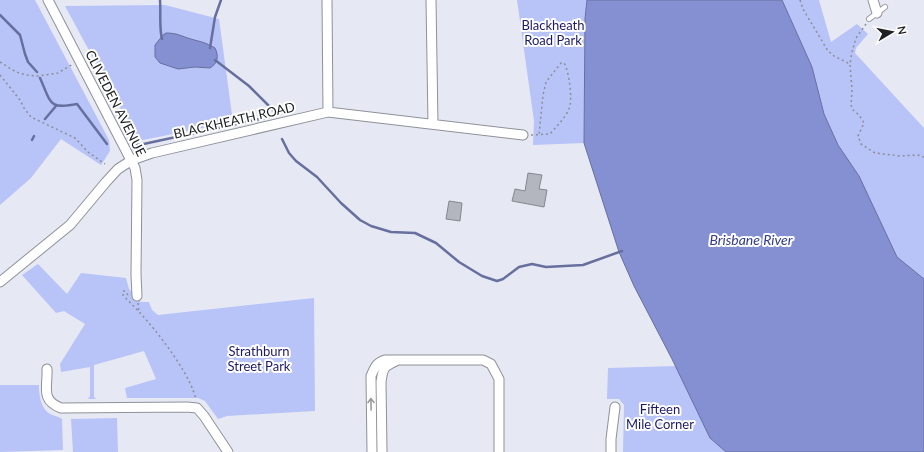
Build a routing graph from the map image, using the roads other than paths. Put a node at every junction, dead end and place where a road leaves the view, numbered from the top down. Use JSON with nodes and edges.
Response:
{"nodes":[{"id":1,"x":48,"y":0,"type":"edge"},
{"id":2,"x":327,"y":0,"type":"edge"},
{"id":3,"x":431,"y":0,"type":"edge"},
{"id":4,"x":874,"y":0,"type":"edge"},
{"id":5,"x":885,"y":7,"type":"dead end"},
{"id":6,"x":878,"y":13,"type":"junction"},
{"id":7,"x":869,"y":19,"type":"road end"},
{"id":8,"x":328,"y":112,"type":"junction"},
{"id":9,"x":433,"y":124,"type":"junction"},
{"id":10,"x":523,"y":135,"type":"road end"},
{"id":11,"x":132,"y":160,"type":"junction"},
{"id":12,"x":0,"y":282,"type":"edge"},
{"id":13,"x":137,"y":296,"type":"road end"},
{"id":14,"x":397,"y":360,"type":"junction"},
{"id":15,"x":47,"y":369,"type":"dead end"},
{"id":16,"x":371,"y":382,"type":"junction"},
{"id":17,"x":381,"y":382,"type":"junction"},
{"id":18,"x":615,"y":407,"type":"dead end"},
{"id":19,"x":377,"y":447,"type":"edge"},
{"id":20,"x":228,"y":452,"type":"edge"},
{"id":21,"x":499,"y":452,"type":"edge"},
{"id":22,"x":611,"y":452,"type":"edge"}],
"edges":[{"from":1,"to":11,"type":"street","name":"CLIVEDEN AVENUE"},
{"from":2,"to":8,"type":"street"},
{"from":3,"to":9,"type":"street"},
{"from":4,"to":6,"type":"street"},
{"from":5,"to":6,"type":"lane"},
{"from":6,"to":7,"type":"lane"},
{"from":8,"to":9,"type":"street","name":"BLACKHEATH ROAD"},
{"from":8,"to":11,"type":"street","name":"BLACKHEATH ROAD"},
{"from":9,"to":10,"type":"street","name":"BLACKHEATH ROAD"},
{"from":11,"to":12,"type":"street","name":"BLACKHEATH ROAD"},
{"from":11,"to":13,"type":"street","name":"CLIVEDEN AVENUE"},
{"from":14,"to":16,"type":"street"},
{"from":14,"to":17,"type":"street"},
{"from":14,"to":21,"type":"street"},
{"from":15,"to":20,"type":"street"},
{"from":16,"to":17,"type":"lane"},
{"from":19,"to":16,"type":"street","one_way":true},
{"from":17,"to":19,"type":"street"},
{"from":18,"to":22,"type":"street"}]}
